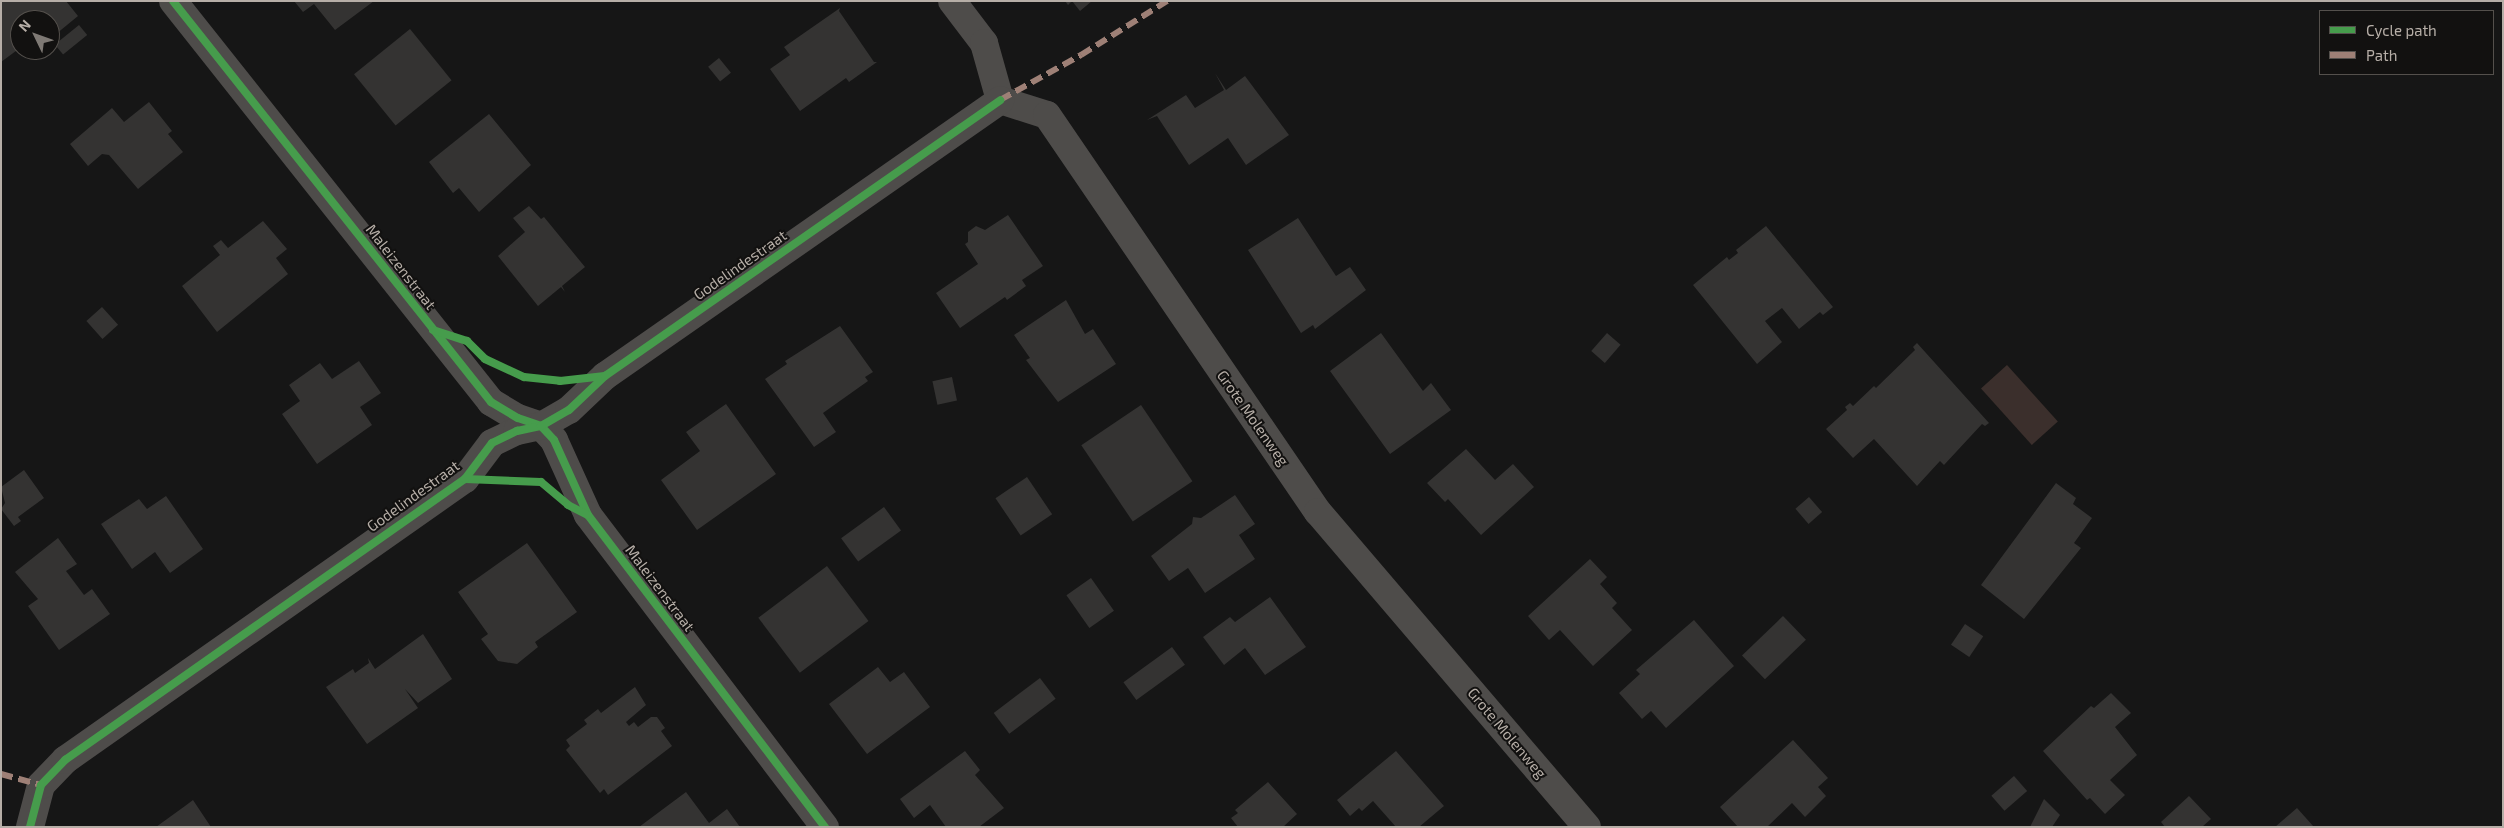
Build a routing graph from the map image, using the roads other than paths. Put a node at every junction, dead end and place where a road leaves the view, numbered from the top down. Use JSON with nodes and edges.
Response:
{"nodes":[{"id":1,"x":173,"y":1,"type":"edge"},
{"id":2,"x":952,"y":1,"type":"edge"},
{"id":3,"x":1000,"y":100,"type":"junction"},
{"id":4,"x":541,"y":426,"type":"junction"},
{"id":5,"x":30,"y":827,"type":"edge"},
{"id":6,"x":825,"y":827,"type":"edge"},
{"id":7,"x":1587,"y":827,"type":"edge"}],
"edges":[{"from":1,"to":4,"type":"street","name":"Maleizenstraat"},
{"from":2,"to":3,"type":"street"},
{"from":3,"to":4,"type":"street","name":"Godelindestraat"},
{"from":3,"to":7,"type":"street","name":"Grote Molenweg"},
{"from":4,"to":5,"type":"street","name":"Godelindestraat"},
{"from":4,"to":6,"type":"street","name":"Maleizenstraat"}]}
